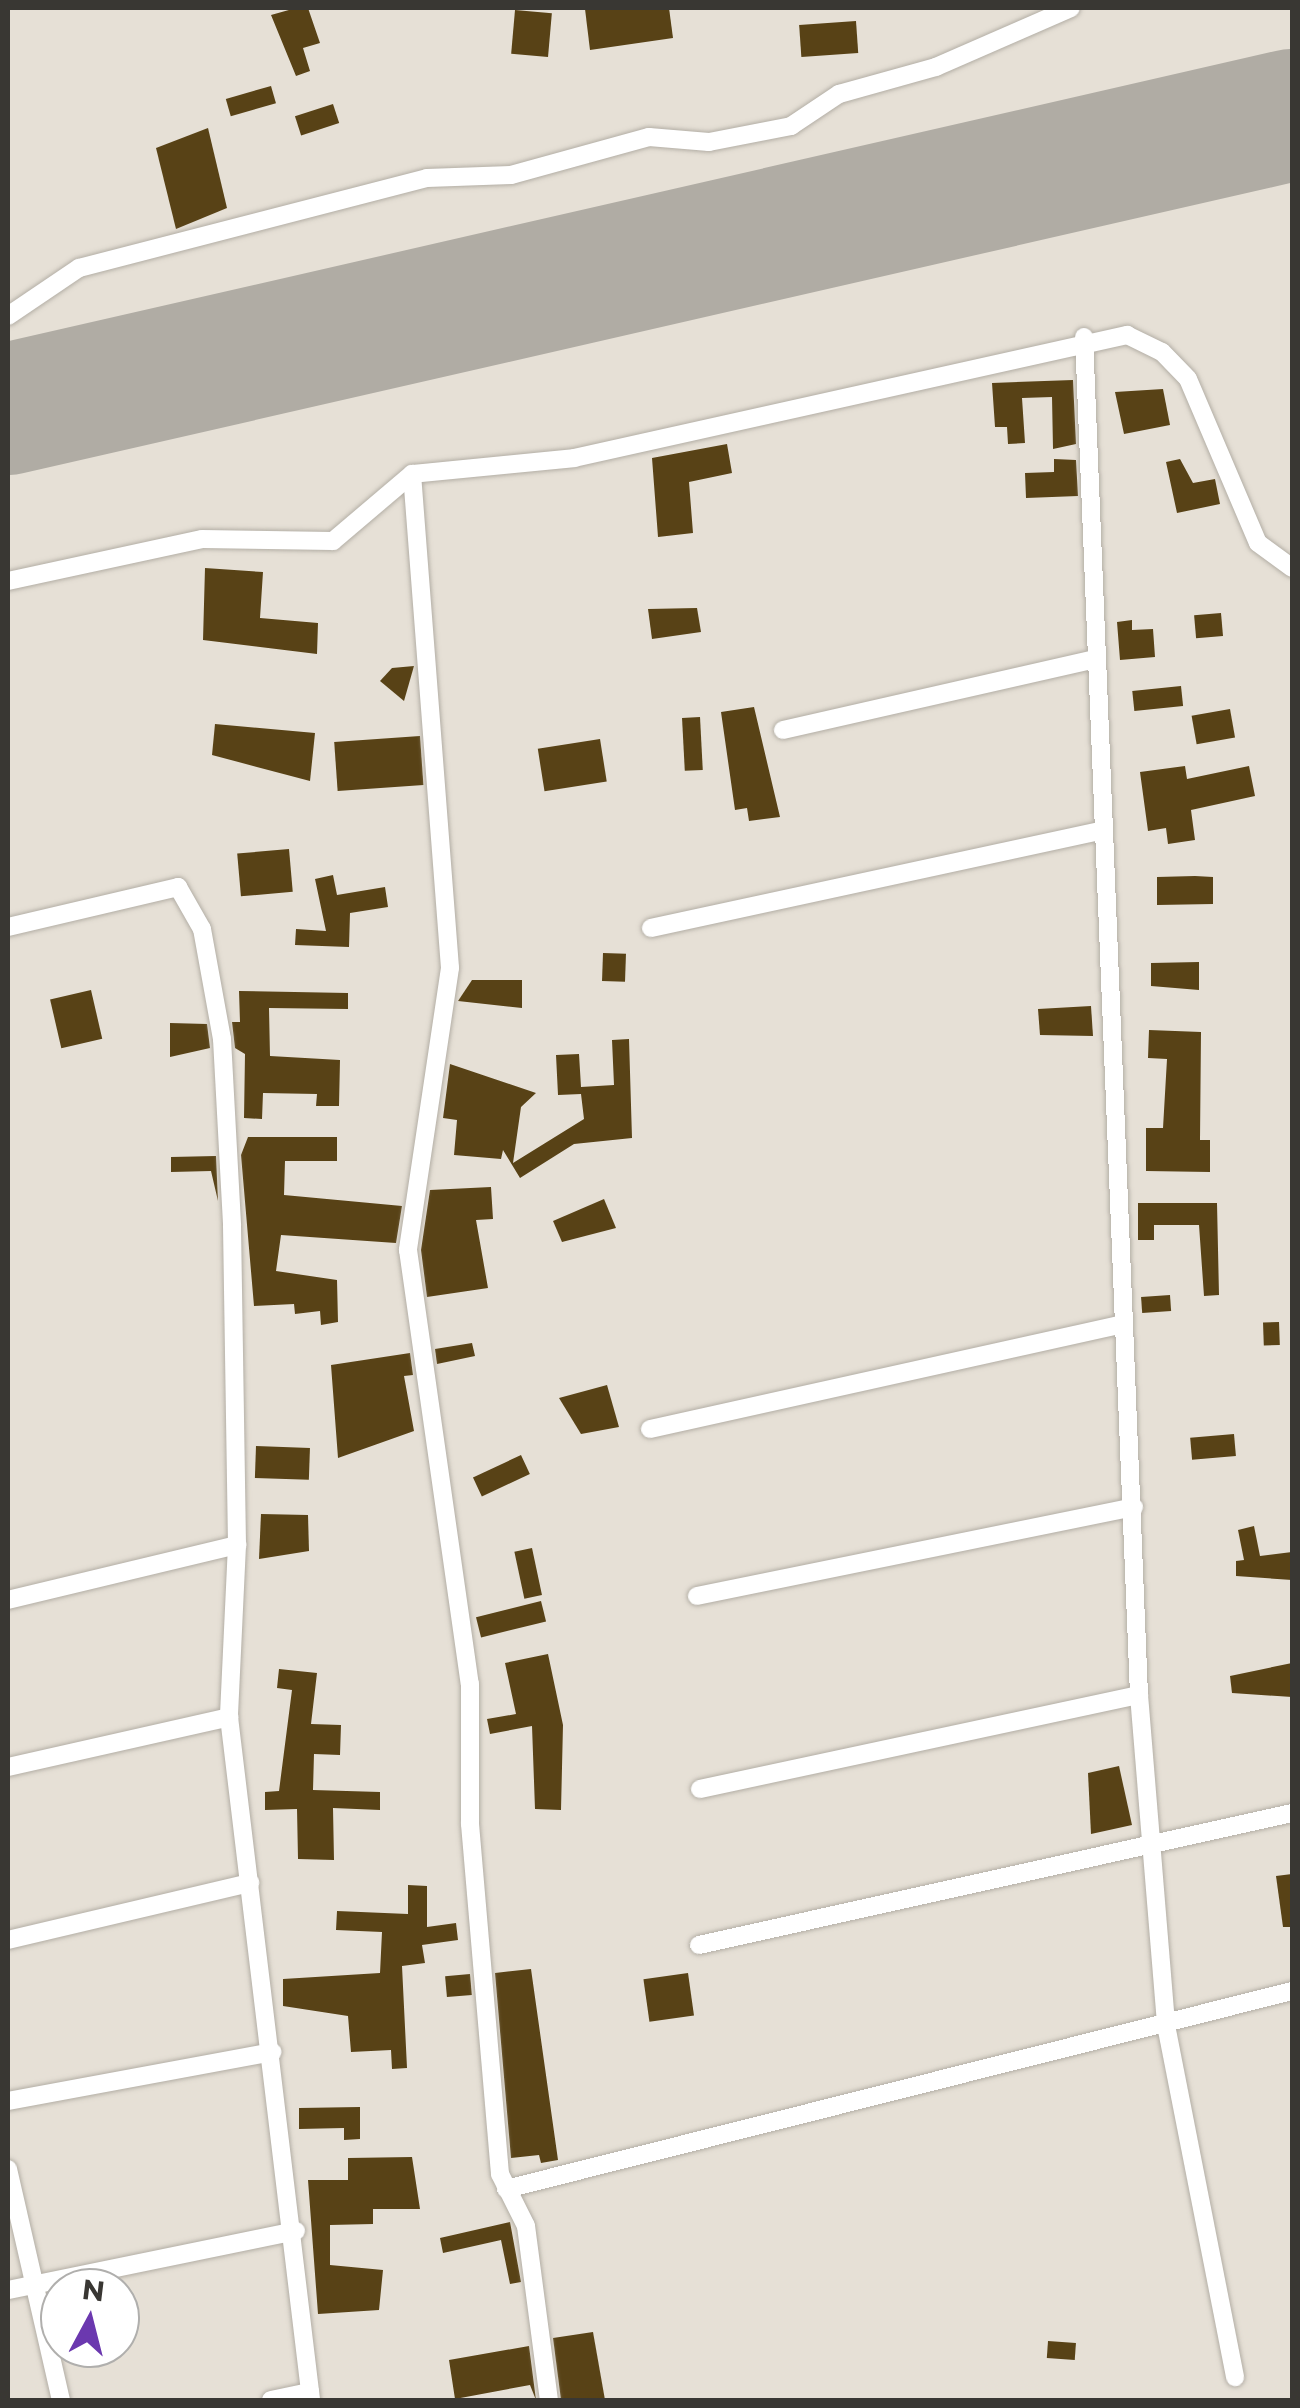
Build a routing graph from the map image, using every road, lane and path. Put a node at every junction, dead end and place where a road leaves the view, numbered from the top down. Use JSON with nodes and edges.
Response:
{"nodes":[{"id":1,"x":1071,"y":8,"type":"edge"},
{"id":2,"x":8,"y":316,"type":"edge"},
{"id":3,"x":1084,"y":337,"type":"junction"},
{"id":4,"x":412,"y":474,"type":"junction"},
{"id":5,"x":1292,"y":568,"type":"edge"},
{"id":6,"x":8,"y":582,"type":"edge"},
{"id":7,"x":1096,"y":660,"type":"junction"},
{"id":8,"x":784,"y":730,"type":"dead end"},
{"id":9,"x":1103,"y":830,"type":"junction"},
{"id":10,"x":8,"y":928,"type":"edge"},
{"id":11,"x":651,"y":928,"type":"dead end"},
{"id":12,"x":1122,"y":1324,"type":"junction"},
{"id":13,"x":650,"y":1429,"type":"dead end"},
{"id":14,"x":1134,"y":1507,"type":"junction"},
{"id":15,"x":237,"y":1545,"type":"junction"},
{"id":16,"x":696,"y":1596,"type":"dead end"},
{"id":17,"x":8,"y":1600,"type":"edge"},
{"id":18,"x":1139,"y":1695,"type":"junction"},
{"id":19,"x":230,"y":1717,"type":"junction"},
{"id":20,"x":8,"y":1767,"type":"edge"},
{"id":21,"x":700,"y":1788,"type":"dead end"},
{"id":22,"x":1292,"y":1813,"type":"edge"},
{"id":23,"x":1156,"y":1848,"type":"junction"},
{"id":24,"x":250,"y":1883,"type":"junction"},
{"id":25,"x":8,"y":1940,"type":"edge"},
{"id":26,"x":699,"y":1946,"type":"dead end"},
{"id":27,"x":1292,"y":1991,"type":"edge"},
{"id":28,"x":1166,"y":2025,"type":"junction"},
{"id":29,"x":273,"y":2052,"type":"junction"},
{"id":30,"x":8,"y":2101,"type":"edge"},
{"id":31,"x":8,"y":2169,"type":"edge"},
{"id":32,"x":506,"y":2188,"type":"junction"},
{"id":33,"x":296,"y":2230,"type":"junction"},
{"id":34,"x":34,"y":2284,"type":"junction"},
{"id":35,"x":8,"y":2290,"type":"edge"},
{"id":36,"x":1235,"y":2377,"type":"dead end"},
{"id":37,"x":310,"y":2396,"type":"edge"},
{"id":38,"x":61,"y":2400,"type":"edge"},
{"id":39,"x":271,"y":2400,"type":"edge"},
{"id":40,"x":549,"y":2400,"type":"edge"}],
"edges":[{"from":1,"to":2,"type":"street"},
{"from":3,"to":4,"type":"street"},
{"from":3,"to":5,"type":"street"},
{"from":3,"to":7,"type":"street"},
{"from":4,"to":6,"type":"street"},
{"from":4,"to":32,"type":"street"},
{"from":7,"to":8,"type":"street"},
{"from":7,"to":9,"type":"street"},
{"from":9,"to":11,"type":"street"},
{"from":9,"to":12,"type":"street"},
{"from":10,"to":15,"type":"street"},
{"from":12,"to":13,"type":"street"},
{"from":12,"to":14,"type":"street"},
{"from":14,"to":16,"type":"street"},
{"from":14,"to":18,"type":"street"},
{"from":15,"to":17,"type":"street"},
{"from":15,"to":19,"type":"street"},
{"from":18,"to":21,"type":"street"},
{"from":18,"to":23,"type":"street"},
{"from":19,"to":20,"type":"street"},
{"from":19,"to":24,"type":"street"},
{"from":22,"to":23,"type":"street"},
{"from":23,"to":26,"type":"street"},
{"from":23,"to":28,"type":"street"},
{"from":24,"to":25,"type":"street"},
{"from":24,"to":29,"type":"street"},
{"from":27,"to":28,"type":"street"},
{"from":28,"to":32,"type":"street"},
{"from":28,"to":36,"type":"street"},
{"from":29,"to":30,"type":"street"},
{"from":29,"to":33,"type":"street"},
{"from":31,"to":34,"type":"street"},
{"from":32,"to":40,"type":"street"},
{"from":33,"to":34,"type":"street"},
{"from":33,"to":37,"type":"street"},
{"from":34,"to":35,"type":"street"},
{"from":34,"to":38,"type":"street"},
{"from":37,"to":39,"type":"street"}]}
